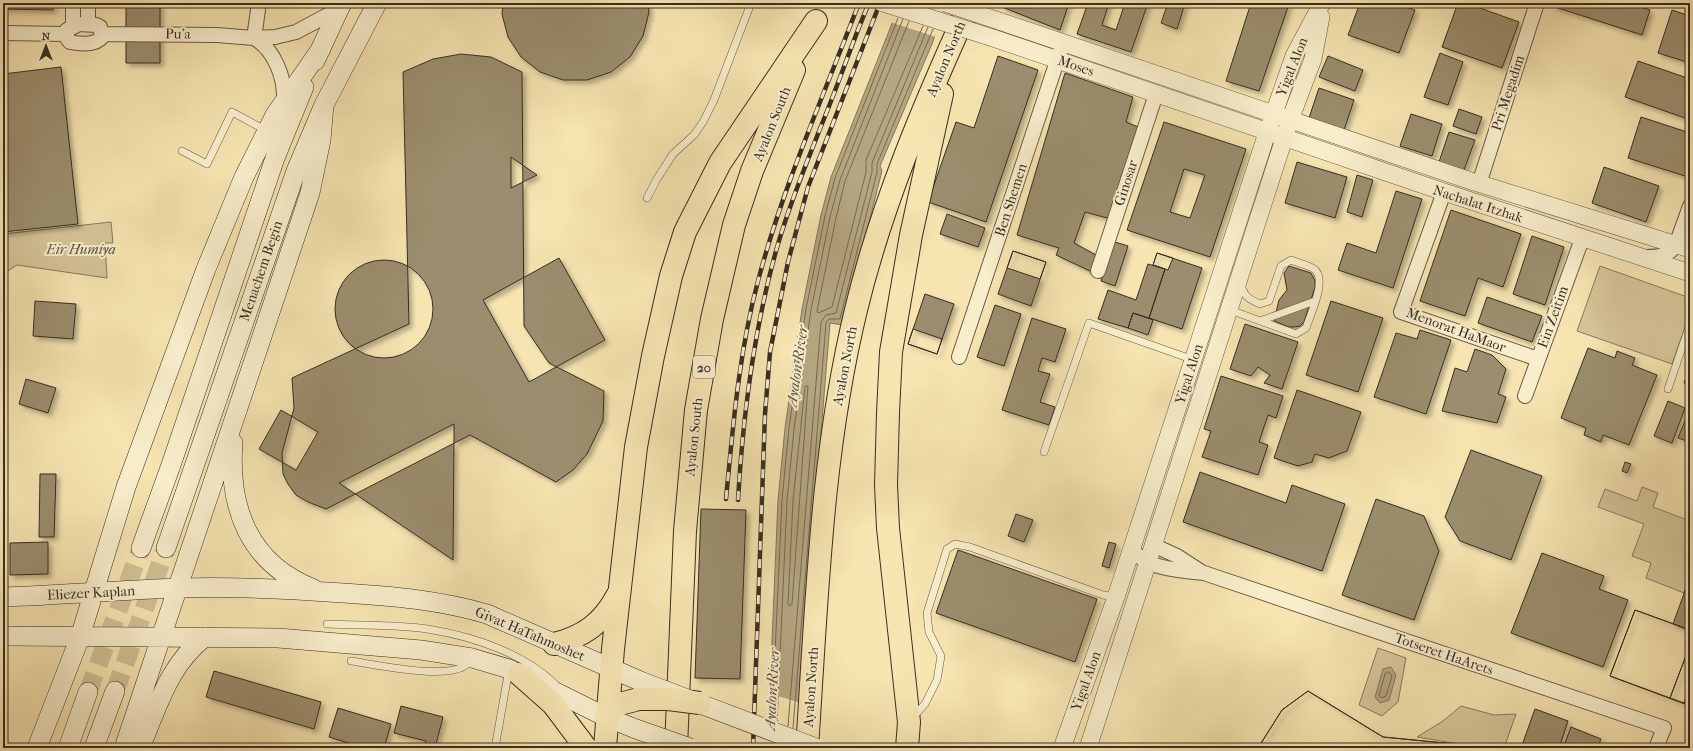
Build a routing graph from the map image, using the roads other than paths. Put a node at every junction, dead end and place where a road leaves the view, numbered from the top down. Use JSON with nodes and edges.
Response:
{"nodes":[{"id":1,"x":73,"y":3,"type":"edge"},
{"id":2,"x":88,"y":3,"type":"edge"},
{"id":3,"x":377,"y":3,"type":"edge"},
{"id":4,"x":751,"y":3,"type":"edge"},
{"id":5,"x":882,"y":3,"type":"edge"},
{"id":6,"x":946,"y":3,"type":"edge"},
{"id":7,"x":970,"y":3,"type":"edge"},
{"id":8,"x":1323,"y":3,"type":"edge"},
{"id":9,"x":1536,"y":3,"type":"edge"},
{"id":10,"x":341,"y":6,"type":"edge"},
{"id":11,"x":258,"y":10,"type":"dead end"},
{"id":12,"x":819,"y":12,"type":"edge"},
{"id":13,"x":88,"y":24,"type":"junction"},
{"id":14,"x":70,"y":30,"type":"junction"},
{"id":15,"x":3,"y":33,"type":"edge"},
{"id":16,"x":102,"y":34,"type":"junction"},
{"id":17,"x":254,"y":38,"type":"junction"},
{"id":18,"x":952,"y":42,"type":"junction"},
{"id":19,"x":1063,"y":43,"type":"junction"},
{"id":20,"x":321,"y":49,"type":"junction"},
{"id":21,"x":1058,"y":60,"type":"junction"},
{"id":22,"x":1156,"y":94,"type":"junction"},
{"id":23,"x":284,"y":101,"type":"junction"},
{"id":24,"x":324,"y":105,"type":"junction"},
{"id":25,"x":1274,"y":114,"type":"junction"},
{"id":26,"x":1290,"y":120,"type":"junction"},
{"id":27,"x":267,"y":131,"type":"junction"},
{"id":28,"x":1268,"y":132,"type":"junction"},
{"id":29,"x":1285,"y":138,"type":"junction"},
{"id":30,"x":182,"y":151,"type":"dead end"},
{"id":31,"x":1479,"y":184,"type":"junction"},
{"id":32,"x":1444,"y":192,"type":"junction"},
{"id":33,"x":647,"y":198,"type":"dead end"},
{"id":34,"x":1690,"y":206,"type":"edge"},
{"id":35,"x":1582,"y":239,"type":"junction"},
{"id":36,"x":1683,"y":247,"type":"edge"},
{"id":37,"x":1641,"y":257,"type":"junction"},
{"id":38,"x":1098,"y":271,"type":"dead end"},
{"id":39,"x":1690,"y":272,"type":"edge"},
{"id":40,"x":1240,"y":279,"type":"junction"},
{"id":41,"x":1315,"y":301,"type":"junction"},
{"id":42,"x":1230,"y":310,"type":"junction"},
{"id":43,"x":1260,"y":321,"type":"junction"},
{"id":44,"x":1690,"y":324,"type":"edge"},
{"id":45,"x":959,"y":357,"type":"dead end"},
{"id":46,"x":1538,"y":359,"type":"junction"},
{"id":47,"x":1194,"y":360,"type":"junction"},
{"id":48,"x":1668,"y":389,"type":"dead end"},
{"id":49,"x":1525,"y":396,"type":"dead end"},
{"id":50,"x":235,"y":415,"type":"junction"},
{"id":51,"x":1044,"y":452,"type":"dead end"},
{"id":52,"x":1152,"y":545,"type":"junction"},
{"id":53,"x":141,"y":548,"type":"tunnel mouth"},
{"id":54,"x":166,"y":548,"type":"tunnel mouth"},
{"id":55,"x":1132,"y":548,"type":"junction"},
{"id":56,"x":1147,"y":562,"type":"junction"},
{"id":57,"x":1204,"y":573,"type":"junction"},
{"id":58,"x":179,"y":588,"type":"junction"},
{"id":59,"x":620,"y":590,"type":"junction"},
{"id":60,"x":94,"y":592,"type":"junction"},
{"id":61,"x":322,"y":592,"type":"junction"},
{"id":62,"x":1116,"y":597,"type":"junction"},
{"id":63,"x":3,"y":598,"type":"edge"},
{"id":64,"x":327,"y":624,"type":"dead end"},
{"id":65,"x":3,"y":636,"type":"edge"},
{"id":66,"x":80,"y":637,"type":"junction"},
{"id":67,"x":163,"y":637,"type":"junction"},
{"id":68,"x":205,"y":637,"type":"junction"},
{"id":69,"x":554,"y":644,"type":"junction"},
{"id":70,"x":472,"y":658,"type":"junction"},
{"id":71,"x":351,"y":661,"type":"dead end"},
{"id":72,"x":611,"y":668,"type":"junction"},
{"id":73,"x":514,"y":671,"type":"junction"},
{"id":74,"x":639,"y":690,"type":"junction"},
{"id":75,"x":115,"y":691,"type":"tunnel mouth"},
{"id":76,"x":88,"y":692,"type":"tunnel mouth"},
{"id":77,"x":568,"y":698,"type":"junction"},
{"id":78,"x":700,"y":703,"type":"joint"},
{"id":79,"x":606,"y":717,"type":"junction"},
{"id":80,"x":909,"y":722,"type":"junction"},
{"id":81,"x":908,"y":747,"type":"edge"},
{"id":82,"x":37,"y":748,"type":"edge"},
{"id":83,"x":68,"y":748,"type":"edge"},
{"id":84,"x":94,"y":748,"type":"edge"},
{"id":85,"x":124,"y":748,"type":"edge"},
{"id":86,"x":140,"y":748,"type":"edge"},
{"id":87,"x":495,"y":748,"type":"edge"},
{"id":88,"x":586,"y":748,"type":"edge"},
{"id":89,"x":605,"y":748,"type":"edge"},
{"id":90,"x":676,"y":748,"type":"edge"},
{"id":91,"x":690,"y":748,"type":"edge"},
{"id":92,"x":807,"y":748,"type":"edge"},
{"id":93,"x":816,"y":748,"type":"edge"},
{"id":94,"x":1062,"y":748,"type":"edge"},
{"id":95,"x":1088,"y":748,"type":"edge"},
{"id":96,"x":1656,"y":748,"type":"edge"}],
"edges":[{"from":1,"to":14,"type":"street"},
{"from":2,"to":13,"type":"street"},
{"from":3,"to":24,"type":"main road","name":"Menachem Begin"},
{"from":4,"to":33,"type":"lane"},
{"from":5,"to":21,"type":"street","name":"Moses","bridge":true},
{"from":6,"to":19,"type":"street","name":"Moses","bridge":true},
{"from":7,"to":18,"type":"highway","name":"Ayalon North"},
{"from":8,"to":25,"type":"street","name":"Yigal Alon"},
{"from":8,"to":26,"type":"street","name":"Yigal Alon"},
{"from":9,"to":31,"type":"street","name":"Pri Megadim"},
{"from":10,"to":17,"type":"street","name":"Pu'a"},
{"from":10,"to":20,"type":"main road","name":"Menachem Begin"},
{"from":11,"to":17,"type":"street"},
{"from":12,"to":59,"type":"highway"},
{"from":12,"to":90,"type":"highway","name":"Ayalon South","number":"20"},
{"from":13,"to":14,"type":"street"},
{"from":13,"to":16,"type":"street"},
{"from":14,"to":15,"type":"street"},
{"from":14,"to":16,"type":"street"},
{"from":16,"to":17,"type":"street","name":"Pu'a"},
{"from":17,"to":23,"type":"street"},
{"from":18,"to":80,"type":"highway"},
{"from":18,"to":92,"type":"highway","name":"Ayalon North"},
{"from":19,"to":21,"type":"street","name":"Ben Shemen"},
{"from":19,"to":25,"type":"street","name":"Moses"},
{"from":20,"to":23,"type":"main road"},
{"from":20,"to":53,"type":"main road","name":"Menachem Begin"},
{"from":21,"to":22,"type":"street","name":"Moses"},
{"from":21,"to":45,"type":"street","name":"Ben Shemen"},
{"from":22,"to":28,"type":"street","name":"Moses"},
{"from":22,"to":38,"type":"street","name":"Ginosar"},
{"from":23,"to":27,"type":"main road"},
{"from":24,"to":50,"type":"main road"},
{"from":24,"to":54,"type":"main road","name":"Menachem Begin"},
{"from":25,"to":26,"type":"street","name":"Nachalat Itzhak"},
{"from":25,"to":28,"type":"street","name":"Yigal Alon"},
{"from":26,"to":29,"type":"street","name":"Yigal Alon"},
{"from":26,"to":31,"type":"street","name":"Nachalat Itzhak"},
{"from":27,"to":30,"type":"lane"},
{"from":27,"to":60,"type":"main road"},
{"from":28,"to":29,"type":"street","name":"Nachalat Itzhak"},
{"from":28,"to":47,"type":"street","name":"Yigal Alon"},
{"from":29,"to":32,"type":"street","name":"Nachalat Itzhak"},
{"from":29,"to":40,"type":"street","name":"Yigal Alon"},
{"from":31,"to":36,"type":"street","name":"Nachalat Itzhak"},
{"from":32,"to":35,"type":"street","name":"Nachalat Itzhak"},
{"from":32,"to":46,"type":"street","name":"Menorat HaMaor"},
{"from":34,"to":36,"type":"street"},
{"from":35,"to":37,"type":"street","name":"Nachalat Itzhak"},
{"from":35,"to":46,"type":"street","name":"Ein Zeitim"},
{"from":36,"to":37,"type":"street"},
{"from":37,"to":39,"type":"street","name":"Nachalat Itzhak"},
{"from":40,"to":41,"type":"lane"},
{"from":40,"to":42,"type":"street","name":"Yigal Alon"},
{"from":41,"to":43,"type":"lane"},
{"from":41,"to":43,"type":"lane"},
{"from":42,"to":43,"type":"lane"},
{"from":42,"to":52,"type":"street","name":"Yigal Alon"},
{"from":44,"to":48,"type":"lane"},
{"from":46,"to":49,"type":"street","name":"Ein Zeitim"},
{"from":47,"to":51,"type":"lane"},
{"from":47,"to":55,"type":"street","name":"Yigal Alon"},
{"from":50,"to":58,"type":"main road"},
{"from":50,"to":61,"type":"main road"},
{"from":52,"to":56,"type":"street","name":"Yigal Alon"},
{"from":52,"to":57,"type":"street","name":"Totseret HaArets"},
{"from":55,"to":56,"type":"street","name":"Totseret HaArets"},
{"from":55,"to":62,"type":"street","name":"Yigal Alon"},
{"from":56,"to":57,"type":"street","name":"Totseret HaArets"},
{"from":56,"to":95,"type":"street","name":"Yigal Alon"},
{"from":57,"to":96,"type":"street","name":"Totseret HaArets"},
{"from":58,"to":60,"type":"main road","name":"Eliezer Kaplan"},
{"from":58,"to":61,"type":"main road","name":"Givat HaTahmoshet"},
{"from":58,"to":67,"type":"main road"},
{"from":59,"to":69,"type":"highway"},
{"from":59,"to":72,"type":"highway"},
{"from":60,"to":63,"type":"main road","name":"Eliezer Kaplan"},
{"from":60,"to":66,"type":"main road"},
{"from":61,"to":69,"type":"main road","name":"Givat HaTahmoshet"},
{"from":62,"to":80,"type":"lane"},
{"from":62,"to":94,"type":"street","name":"Yigal Alon"},
{"from":64,"to":77,"type":"lane"},
{"from":65,"to":66,"type":"main road"},
{"from":66,"to":67,"type":"main road"},
{"from":66,"to":82,"type":"main road"},
{"from":67,"to":68,"type":"main road"},
{"from":67,"to":85,"type":"main road"},
{"from":68,"to":70,"type":"main road"},
{"from":68,"to":86,"type":"main road"},
{"from":69,"to":72,"type":"main road","name":"Givat HaTahmoshet"},
{"from":70,"to":71,"type":"lane"},
{"from":70,"to":73,"type":"main road"},
{"from":72,"to":74,"type":"main road","name":"Givat HaTahmoshet"},
{"from":72,"to":79,"type":"highway"},
{"from":73,"to":77,"type":"main road"},
{"from":73,"to":87,"type":"lane"},
{"from":73,"to":88,"type":"highway"},
{"from":74,"to":78,"type":"highway","bridge":true},
{"from":74,"to":79,"type":"highway"},
{"from":75,"to":84,"type":"main road"},
{"from":76,"to":83,"type":"main road"},
{"from":77,"to":79,"type":"main road"},
{"from":78,"to":93,"type":"main road","bridge":true},
{"from":79,"to":89,"type":"highway"},
{"from":79,"to":91,"type":"main road","bridge":true},
{"from":80,"to":81,"type":"highway"}]}
